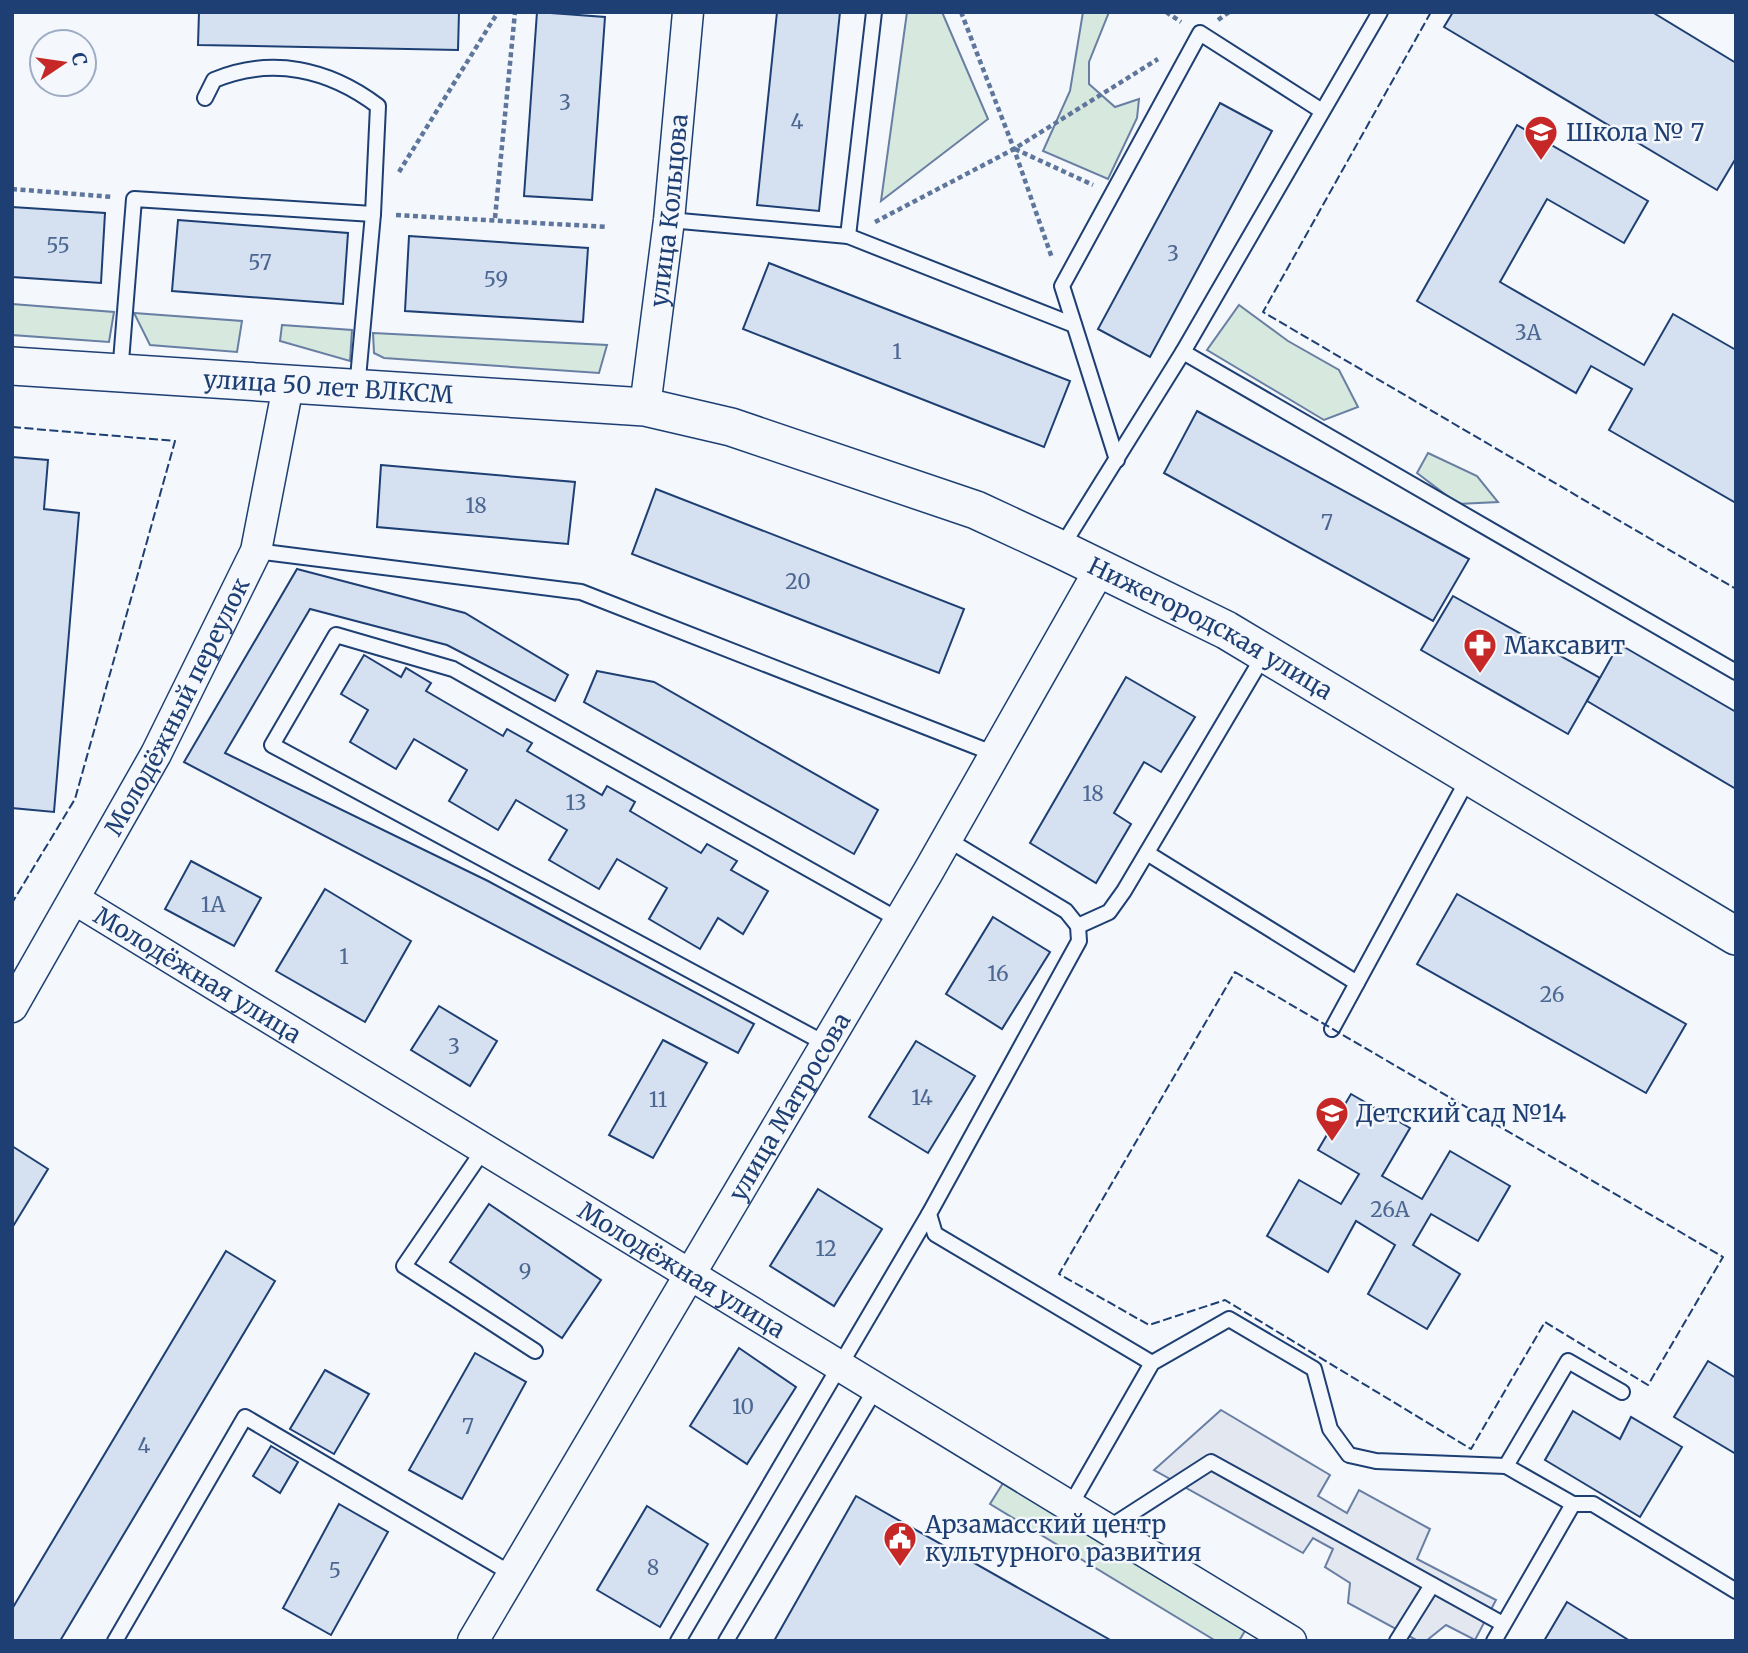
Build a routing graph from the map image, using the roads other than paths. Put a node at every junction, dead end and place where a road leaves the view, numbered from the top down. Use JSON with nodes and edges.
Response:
{"nodes":[{"id":1,"x":688,"y":12,"type":"edge"},
{"id":2,"x":874,"y":12,"type":"edge"},
{"id":3,"x":1380,"y":12,"type":"edge"},
{"id":4,"x":205,"y":98,"type":"dead end"},
{"id":5,"x":1322,"y":111,"type":"junction"},
{"id":6,"x":373,"y":214,"type":"junction"},
{"id":7,"x":669,"y":220,"type":"junction"},
{"id":8,"x":848,"y":236,"type":"junction"},
{"id":9,"x":1074,"y":325,"type":"junction"},
{"id":10,"x":1183,"y":352,"type":"junction"},
{"id":11,"x":12,"y":366,"type":"edge"},
{"id":12,"x":120,"y":374,"type":"junction"},
{"id":13,"x":288,"y":387,"type":"junction"},
{"id":14,"x":357,"y":390,"type":"junction"},
{"id":15,"x":645,"y":407,"type":"junction"},
{"id":16,"x":1117,"y":460,"type":"junction"},
{"id":17,"x":1060,"y":549,"type":"junction"},
{"id":18,"x":256,"y":551,"type":"junction"},
{"id":19,"x":1100,"y":569,"type":"junction"},
{"id":20,"x":1265,"y":653,"type":"junction"},
{"id":21,"x":1736,"y":672,"type":"edge"},
{"id":22,"x":995,"y":754,"type":"junction"},
{"id":23,"x":1469,"y":776,"type":"junction"},
{"id":24,"x":947,"y":839,"type":"junction"},
{"id":25,"x":1147,"y":853,"type":"junction"},
{"id":26,"x":74,"y":900,"type":"junction"},
{"id":27,"x":899,"y":920,"type":"junction"},
{"id":28,"x":1078,"y":926,"type":"junction"},
{"id":29,"x":1736,"y":936,"type":"edge"},
{"id":30,"x":1357,"y":984,"type":"junction"},
{"id":31,"x":12,"y":1007,"type":"edge"},
{"id":32,"x":1332,"y":1029,"type":"dead end"},
{"id":33,"x":826,"y":1044,"type":"junction"},
{"id":34,"x":484,"y":1149,"type":"junction"},
{"id":35,"x":929,"y":1214,"type":"junction"},
{"id":36,"x":689,"y":1275,"type":"junction"},
{"id":37,"x":535,"y":1351,"type":"dead end"},
{"id":38,"x":1152,"y":1363,"type":"junction"},
{"id":39,"x":841,"y":1367,"type":"junction"},
{"id":40,"x":876,"y":1388,"type":"junction"},
{"id":41,"x":1622,"y":1392,"type":"dead end"},
{"id":42,"x":1506,"y":1466,"type":"junction"},
{"id":43,"x":1573,"y":1504,"type":"junction"},
{"id":44,"x":1070,"y":1506,"type":"junction"},
{"id":45,"x":1107,"y":1529,"type":"junction"},
{"id":46,"x":512,"y":1574,"type":"junction"},
{"id":47,"x":1432,"y":1585,"type":"junction"},
{"id":48,"x":1736,"y":1591,"type":"edge"},
{"id":49,"x":1503,"y":1624,"type":"junction"},
{"id":50,"x":1275,"y":1637,"type":"edge"},
{"id":51,"x":115,"y":1641,"type":"edge"},
{"id":52,"x":472,"y":1641,"type":"edge"},
{"id":53,"x":678,"y":1641,"type":"edge"},
{"id":54,"x":726,"y":1641,"type":"edge"},
{"id":55,"x":1397,"y":1641,"type":"edge"},
{"id":56,"x":1494,"y":1641,"type":"edge"}],
"edges":[{"from":1,"to":7,"type":"street","name":"улица Кольцова"},
{"from":2,"to":8,"type":"lane"},
{"from":3,"to":5,"type":"lane"},
{"from":4,"to":6,"type":"lane"},
{"from":5,"to":9,"type":"lane"},
{"from":5,"to":10,"type":"lane"},
{"from":6,"to":12,"type":"lane"},
{"from":6,"to":14,"type":"lane"},
{"from":7,"to":8,"type":"lane"},
{"from":7,"to":15,"type":"street","name":"улица Кольцова"},
{"from":8,"to":9,"type":"lane"},
{"from":9,"to":16,"type":"lane"},
{"from":10,"to":16,"type":"lane"},
{"from":10,"to":21,"type":"lane"},
{"from":11,"to":12,"type":"street","name":"улица 50 лет ВЛКСМ"},
{"from":12,"to":13,"type":"street","name":"улица 50 лет ВЛКСМ"},
{"from":13,"to":14,"type":"street","name":"улица 50 лет ВЛКСМ"},
{"from":13,"to":18,"type":"street","name":"Молодёжный переулок"},
{"from":14,"to":15,"type":"street","name":"улица 50 лет ВЛКСМ"},
{"from":15,"to":17,"type":"street","name":"Нижегородская улица"},
{"from":16,"to":17,"type":"lane"},
{"from":17,"to":19,"type":"street","name":"Нижегородская улица"},
{"from":18,"to":22,"type":"lane"},
{"from":18,"to":26,"type":"street","name":"Молодёжный переулок"},
{"from":19,"to":20,"type":"street","name":"Нижегородская улица"},
{"from":19,"to":22,"type":"street","name":"улица Матросова"},
{"from":20,"to":23,"type":"street","name":"Нижегородская улица"},
{"from":20,"to":25,"type":"lane"},
{"from":22,"to":24,"type":"street","name":"улица Матросова"},
{"from":23,"to":29,"type":"street","name":"Нижегородская улица"},
{"from":23,"to":30,"type":"lane"},
{"from":24,"to":27,"type":"street","name":"улица Матросова"},
{"from":24,"to":28,"type":"lane"},
{"from":25,"to":28,"type":"lane"},
{"from":25,"to":30,"type":"lane"},
{"from":26,"to":31,"type":"street","name":"Молодёжный переулок"},
{"from":26,"to":34,"type":"street","name":"Молодёжная улица"},
{"from":27,"to":33,"type":"street","name":"улица Матросова"},
{"from":27,"to":33,"type":"lane"},
{"from":28,"to":35,"type":"lane"},
{"from":30,"to":32,"type":"lane"},
{"from":33,"to":36,"type":"street","name":"улица Матросова"},
{"from":34,"to":36,"type":"street","name":"Молодёжная улица"},
{"from":34,"to":37,"type":"lane"},
{"from":35,"to":38,"type":"lane"},
{"from":35,"to":39,"type":"lane"},
{"from":36,"to":39,"type":"street","name":"Молодёжная улица"},
{"from":36,"to":46,"type":"street","name":"улица Матросова"},
{"from":38,"to":42,"type":"lane"},
{"from":38,"to":44,"type":"lane"},
{"from":39,"to":40,"type":"street","name":"Молодёжная улица"},
{"from":39,"to":53,"type":"lane"},
{"from":40,"to":44,"type":"street","name":"Молодёжная улица"},
{"from":40,"to":54,"type":"lane"},
{"from":41,"to":42,"type":"lane"},
{"from":42,"to":43,"type":"lane"},
{"from":43,"to":48,"type":"lane"},
{"from":43,"to":49,"type":"lane"},
{"from":44,"to":45,"type":"street","name":"Молодёжная улица"},
{"from":45,"to":47,"type":"lane"},
{"from":45,"to":50,"type":"street","name":"Молодёжная улица"},
{"from":46,"to":51,"type":"lane"},
{"from":46,"to":52,"type":"street","name":"улица Матросова"},
{"from":47,"to":49,"type":"lane"},
{"from":47,"to":55,"type":"lane"},
{"from":49,"to":56,"type":"lane"}]}
